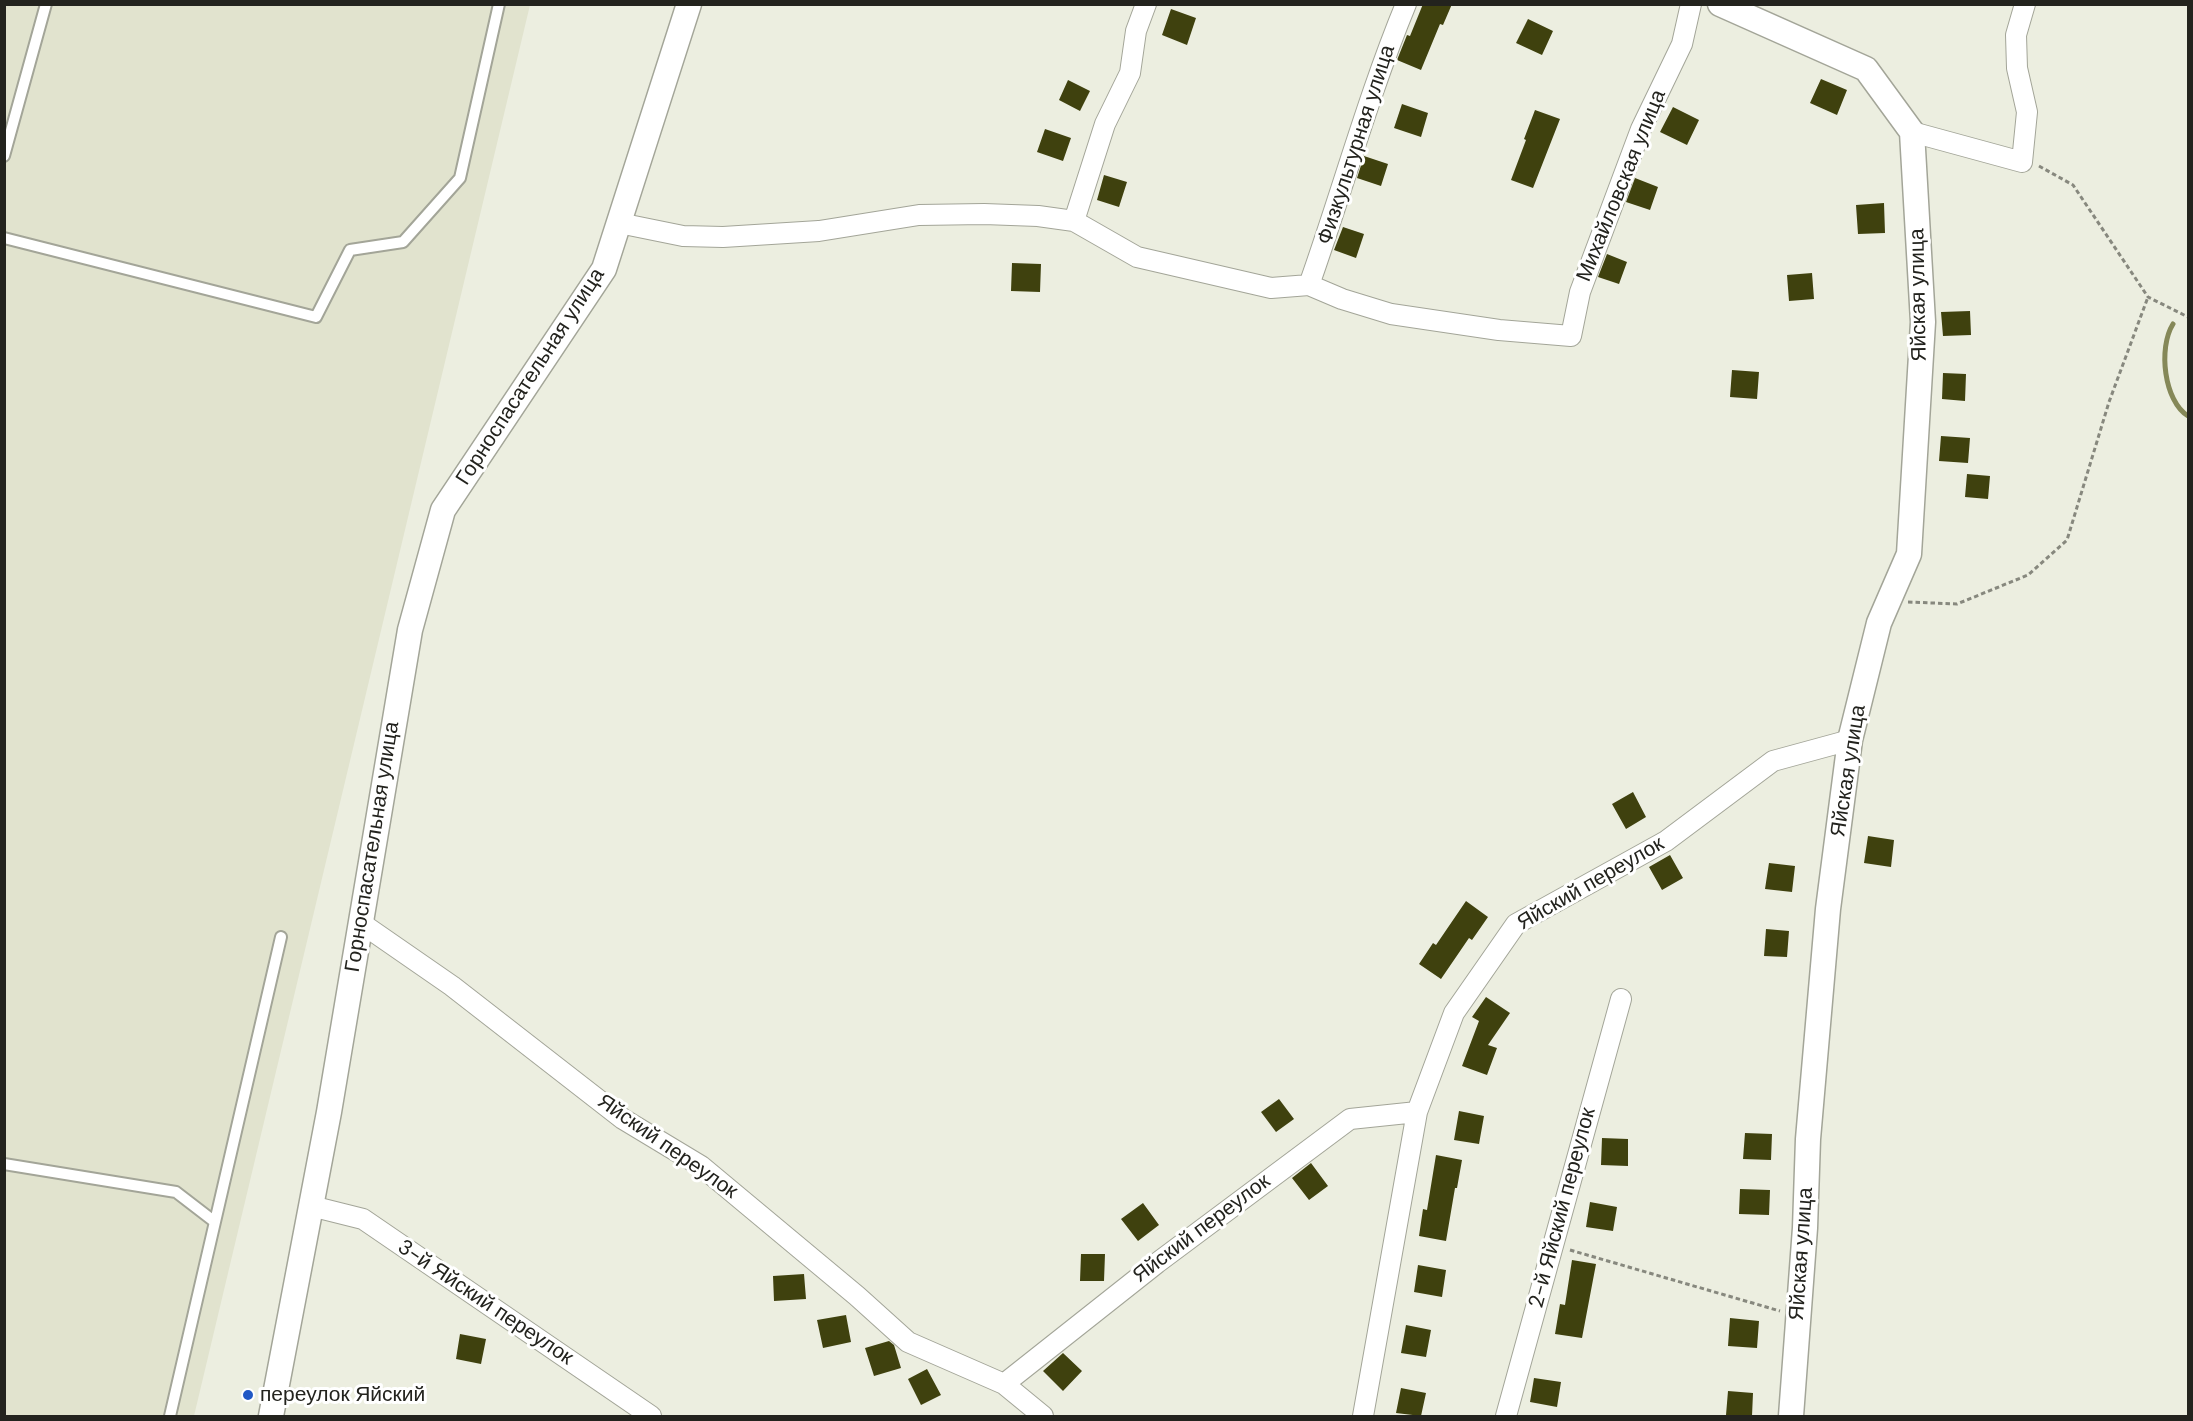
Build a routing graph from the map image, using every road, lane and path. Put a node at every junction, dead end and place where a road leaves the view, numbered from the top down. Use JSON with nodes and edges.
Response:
{"nodes":[{"id":1,"x":46,"y":4,"type":"edge"},
{"id":2,"x":499,"y":4,"type":"edge"},
{"id":3,"x":689,"y":4,"type":"edge"},
{"id":4,"x":1146,"y":4,"type":"edge"},
{"id":5,"x":1406,"y":4,"type":"edge"},
{"id":6,"x":1691,"y":4,"type":"edge"},
{"id":7,"x":1720,"y":4,"type":"edge"},
{"id":8,"x":2025,"y":4,"type":"edge"},
{"id":9,"x":1912,"y":132,"type":"junction"},
{"id":10,"x":4,"y":156,"type":"edge"},
{"id":11,"x":2022,"y":156,"type":"junction"},
{"id":12,"x":1074,"y":221,"type":"junction"},
{"id":13,"x":619,"y":223,"type":"junction"},
{"id":14,"x":4,"y":238,"type":"edge"},
{"id":15,"x":1309,"y":285,"type":"junction"},
{"id":16,"x":2148,"y":297,"type":"junction"},
{"id":17,"x":2188,"y":317,"type":"edge"},
{"id":18,"x":1888,"y":602,"type":"junction"},
{"id":19,"x":1850,"y":740,"type":"junction"},
{"id":20,"x":361,"y":923,"type":"junction"},
{"id":21,"x":281,"y":937,"type":"dead end"},
{"id":22,"x":1621,"y":999,"type":"dead end"},
{"id":23,"x":1417,"y":1112,"type":"junction"},
{"id":24,"x":4,"y":1164,"type":"edge"},
{"id":25,"x":311,"y":1206,"type":"junction"},
{"id":26,"x":215,"y":1222,"type":"junction"},
{"id":27,"x":1553,"y":1245,"type":"junction"},
{"id":28,"x":1799,"y":1317,"type":"junction"},
{"id":29,"x":1004,"y":1384,"type":"junction"},
{"id":30,"x":170,"y":1416,"type":"edge"},
{"id":31,"x":271,"y":1416,"type":"edge"},
{"id":32,"x":651,"y":1416,"type":"edge"},
{"id":33,"x":1043,"y":1416,"type":"edge"},
{"id":34,"x":1364,"y":1416,"type":"edge"},
{"id":35,"x":1506,"y":1416,"type":"edge"},
{"id":36,"x":1791,"y":1416,"type":"edge"}],
"edges":[{"from":1,"to":10,"type":"lane"},
{"from":2,"to":14,"type":"lane"},
{"from":3,"to":13,"type":"street","name":"Горноспасательная улица"},
{"from":4,"to":12,"type":"street"},
{"from":5,"to":15,"type":"street","name":"Физкультурная улица"},
{"from":6,"to":15,"type":"street","name":"Михайловская улица"},
{"from":7,"to":9,"type":"street"},
{"from":8,"to":11,"type":"street"},
{"from":9,"to":11,"type":"street"},
{"from":9,"to":18,"type":"street","name":"Яйская улица"},
{"from":11,"to":16,"type":"path"},
{"from":12,"to":13,"type":"street"},
{"from":12,"to":15,"type":"street"},
{"from":13,"to":20,"type":"street","name":"Горноспасательная улица"},
{"from":16,"to":17,"type":"path"},
{"from":16,"to":18,"type":"path"},
{"from":18,"to":19,"type":"street","name":"Яйская улица"},
{"from":19,"to":23,"type":"street","name":"Яйский переулок"},
{"from":19,"to":28,"type":"street","name":"Яйская улица"},
{"from":20,"to":25,"type":"street","name":"Горноспасательная улица"},
{"from":20,"to":29,"type":"street","name":"Яйский переулок"},
{"from":21,"to":26,"type":"lane"},
{"from":22,"to":27,"type":"street","name":"2-й Яйский переулок"},
{"from":23,"to":29,"type":"street","name":"Яйский переулок"},
{"from":23,"to":34,"type":"street","name":"Яйский переулок"},
{"from":24,"to":26,"type":"lane"},
{"from":25,"to":31,"type":"street","name":"Горноспасательная улица"},
{"from":25,"to":32,"type":"street","name":"3-й Яйский переулок"},
{"from":26,"to":30,"type":"lane"},
{"from":27,"to":28,"type":"path"},
{"from":27,"to":35,"type":"street","name":"2-й Яйский переулок"},
{"from":28,"to":36,"type":"street","name":"Яйская улица"},
{"from":29,"to":33,"type":"street","name":"Яйский переулок"}]}
